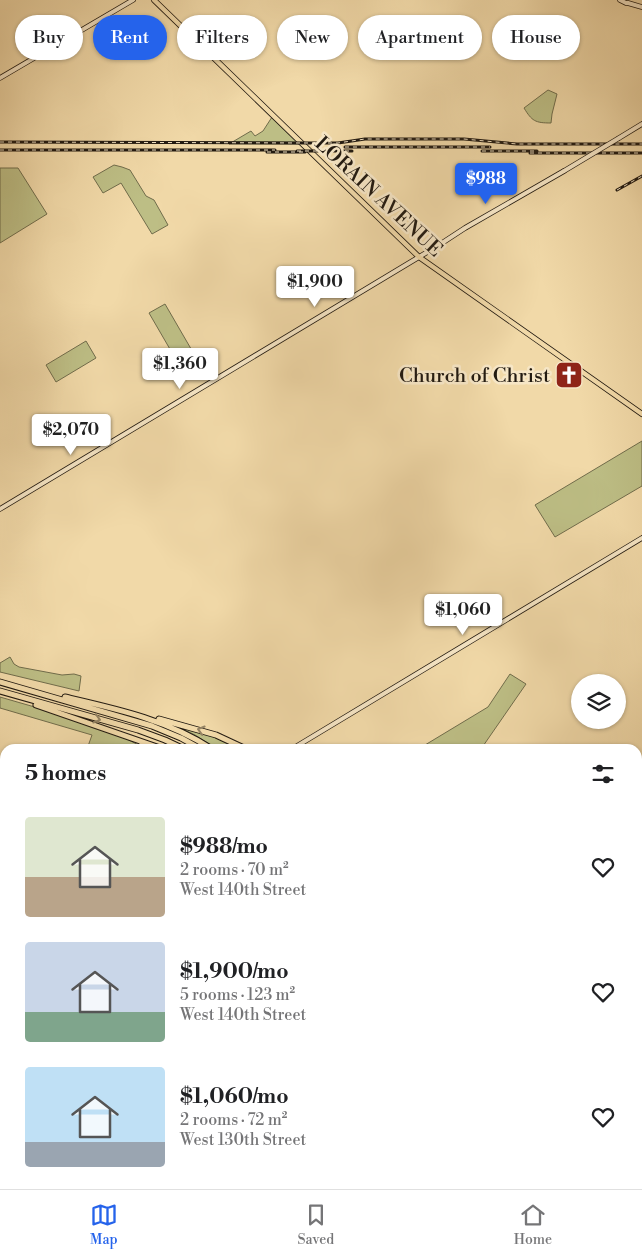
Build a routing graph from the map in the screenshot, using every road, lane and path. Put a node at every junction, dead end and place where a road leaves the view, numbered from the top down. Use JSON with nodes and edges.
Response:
{"nodes":[{"id":1,"x":132,"y":0,"type":"edge"},
{"id":2,"x":154,"y":0,"type":"edge"},
{"id":3,"x":620,"y":0,"type":"edge"},
{"id":4,"x":627,"y":1,"type":"edge"},
{"id":5,"x":642,"y":8,"type":"edge"},
{"id":6,"x":0,"y":78,"type":"edge"},
{"id":7,"x":642,"y":124,"type":"edge"},
{"id":8,"x":419,"y":257,"type":"junction"},
{"id":9,"x":642,"y":414,"type":"edge"},
{"id":10,"x":0,"y":509,"type":"edge"},
{"id":11,"x":642,"y":538,"type":"edge"},
{"id":12,"x":0,"y":682,"type":"edge"},
{"id":13,"x":13,"y":686,"type":"junction"},
{"id":14,"x":0,"y":691,"type":"edge"},
{"id":15,"x":138,"y":715,"type":"junction"},
{"id":16,"x":131,"y":738,"type":"junction"},
{"id":17,"x":142,"y":744,"type":"edge"},
{"id":18,"x":148,"y":744,"type":"edge"},
{"id":19,"x":173,"y":744,"type":"edge"},
{"id":20,"x":192,"y":744,"type":"edge"},
{"id":21,"x":204,"y":744,"type":"edge"},
{"id":22,"x":236,"y":744,"type":"edge"},
{"id":23,"x":300,"y":744,"type":"edge"}],
"edges":[{"from":1,"to":6,"type":"main road"},
{"from":2,"to":8,"type":"main road","name":"LORAIN AVENUE"},
{"from":3,"to":4,"type":"main road"},
{"from":4,"to":5,"type":"main road"},
{"from":7,"to":8,"type":"main road","bridge":true},
{"from":8,"to":9,"type":"main road","name":"LORAIN AVENUE"},
{"from":8,"to":10,"type":"main road"},
{"from":11,"to":23,"type":"main road"},
{"from":12,"to":13,"type":"highway"},
{"from":13,"to":15,"type":"highway"},
{"from":13,"to":20,"type":"highway"},
{"from":14,"to":16,"type":"highway"},
{"from":14,"to":19,"type":"highway","one_way":true},
{"from":15,"to":21,"type":"highway"},
{"from":22,"to":15,"type":"highway","one_way":true},
{"from":16,"to":17,"type":"highway"},
{"from":16,"to":18,"type":"highway"}]}
